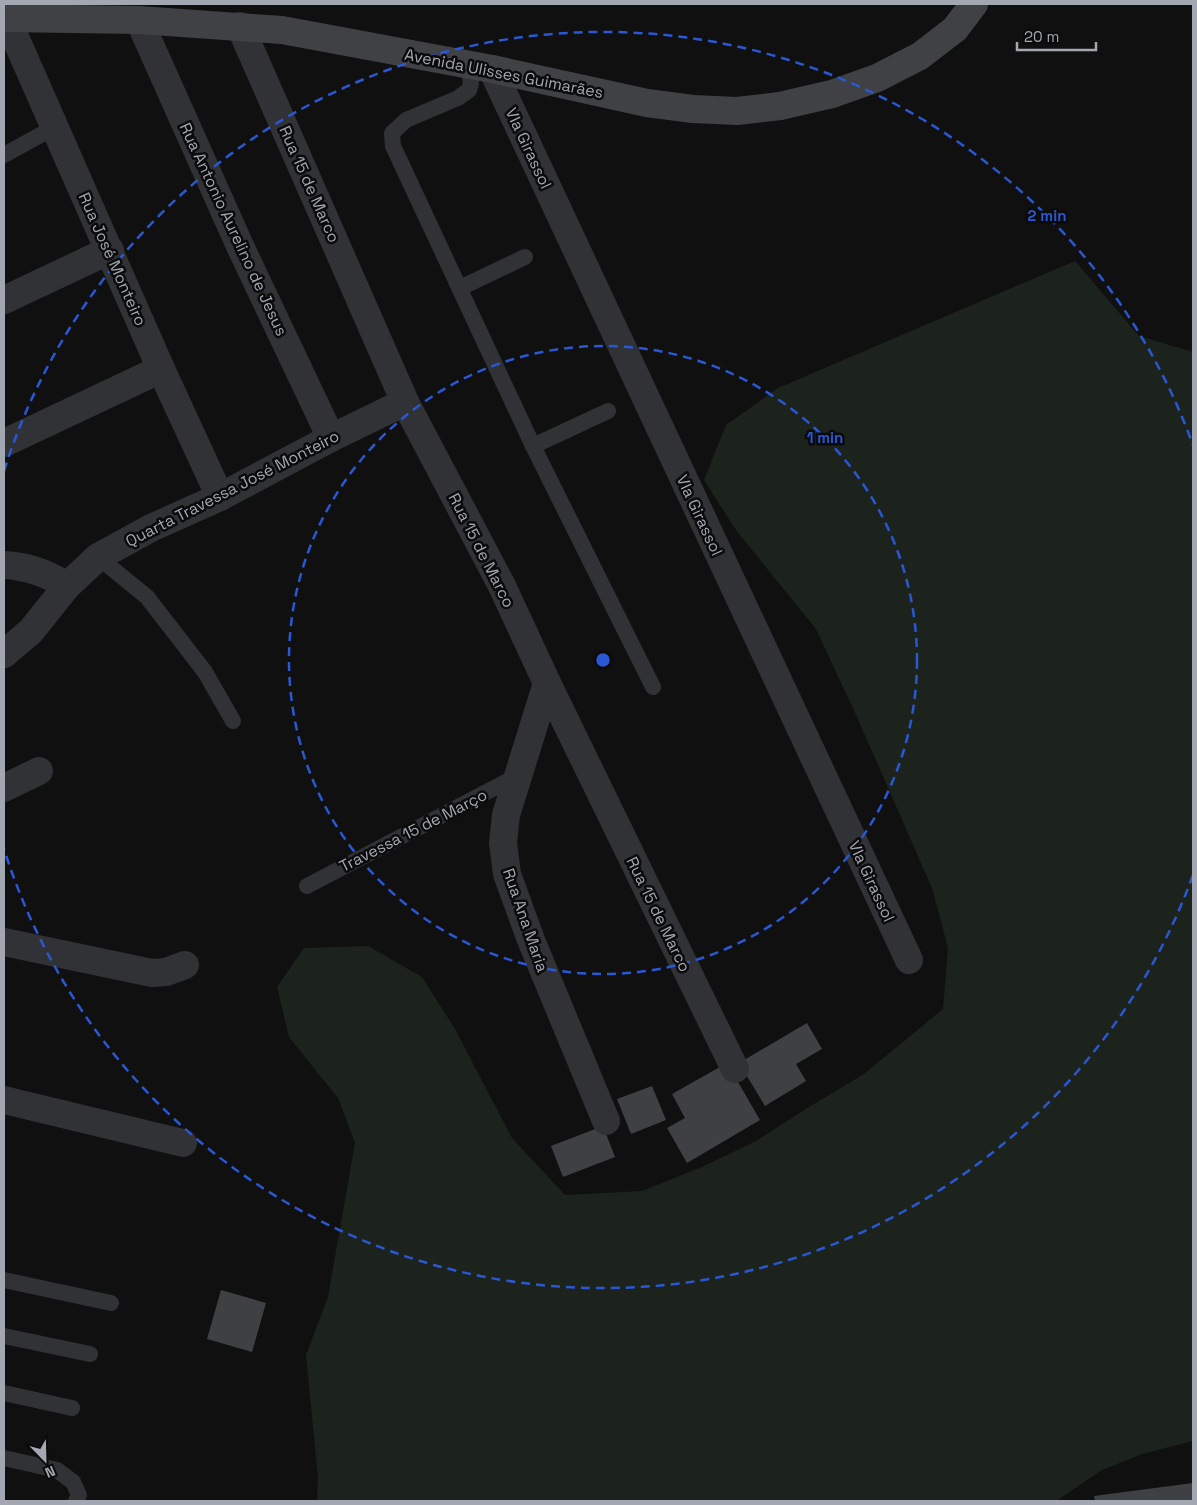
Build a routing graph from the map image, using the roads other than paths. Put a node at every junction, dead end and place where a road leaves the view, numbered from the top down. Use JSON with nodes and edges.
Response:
{"nodes":[{"id":1,"x":974,"y":4,"type":"edge"},
{"id":2,"x":5,"y":19,"type":"edge"},
{"id":3,"x":139,"y":20,"type":"junction"},
{"id":4,"x":240,"y":26,"type":"junction"},
{"id":5,"x":480,"y":67,"type":"junction"},
{"id":6,"x":55,"y":127,"type":"junction"},
{"id":7,"x":4,"y":155,"type":"edge"},
{"id":8,"x":110,"y":250,"type":"junction"},
{"id":9,"x":525,"y":257,"type":"dead end"},
{"id":10,"x":460,"y":288,"type":"junction"},
{"id":11,"x":4,"y":300,"type":"edge"},
{"id":12,"x":161,"y":369,"type":"junction"},
{"id":13,"x":405,"y":402,"type":"junction"},
{"id":14,"x":608,"y":411,"type":"dead end"},
{"id":15,"x":331,"y":438,"type":"junction"},
{"id":16,"x":4,"y":443,"type":"edge"},
{"id":17,"x":533,"y":446,"type":"junction"},
{"id":18,"x":220,"y":498,"type":"junction"},
{"id":19,"x":98,"y":557,"type":"junction"},
{"id":20,"x":4,"y":565,"type":"edge"},
{"id":21,"x":67,"y":586,"type":"junction"},
{"id":22,"x":4,"y":654,"type":"edge"},
{"id":23,"x":547,"y":683,"type":"junction"},
{"id":24,"x":653,"y":687,"type":"dead end"},
{"id":25,"x":233,"y":721,"type":"dead end"},
{"id":26,"x":39,"y":771,"type":"dead end"},
{"id":27,"x":519,"y":775,"type":"junction"},
{"id":28,"x":4,"y":788,"type":"edge"},
{"id":29,"x":308,"y":886,"type":"dead end"},
{"id":30,"x":4,"y":942,"type":"edge"},
{"id":31,"x":909,"y":960,"type":"dead end"},
{"id":32,"x":185,"y":965,"type":"dead end"},
{"id":33,"x":735,"y":1069,"type":"dead end"},
{"id":34,"x":4,"y":1100,"type":"edge"},
{"id":35,"x":606,"y":1122,"type":"dead end"},
{"id":36,"x":183,"y":1143,"type":"dead end"},
{"id":37,"x":4,"y":1280,"type":"edge"},
{"id":38,"x":111,"y":1303,"type":"dead end"},
{"id":39,"x":4,"y":1336,"type":"edge"},
{"id":40,"x":90,"y":1354,"type":"dead end"},
{"id":41,"x":4,"y":1394,"type":"edge"},
{"id":42,"x":72,"y":1408,"type":"dead end"},
{"id":43,"x":4,"y":1458,"type":"edge"},
{"id":44,"x":76,"y":1501,"type":"edge"}],
"edges":[{"from":1,"to":5,"type":"main road","name":"Avenida Ulisses Guimarães"},
{"from":2,"to":3,"type":"main road","name":"Avenida Ulisses Guimarães"},
{"from":2,"to":6,"type":"street","name":"Rua José Monteiro"},
{"from":3,"to":4,"type":"main road","name":"Avenida Ulisses Guimarães"},
{"from":3,"to":15,"type":"street","name":"Rua Antonio Aurelino de Jesus"},
{"from":4,"to":5,"type":"main road","name":"Avenida Ulisses Guimarães"},
{"from":4,"to":13,"type":"street","name":"Rua 15 de Marco"},
{"from":5,"to":10,"type":"lane"},
{"from":5,"to":31,"type":"street","name":"VIa Girassol"},
{"from":6,"to":7,"type":"lane"},
{"from":6,"to":8,"type":"street","name":"Rua José Monteiro"},
{"from":8,"to":11,"type":"street"},
{"from":8,"to":12,"type":"street","name":"Rua José Monteiro"},
{"from":9,"to":10,"type":"lane"},
{"from":10,"to":17,"type":"lane"},
{"from":12,"to":16,"type":"street"},
{"from":12,"to":18,"type":"street","name":"Rua José Monteiro"},
{"from":13,"to":15,"type":"street","name":"Quarta Travessa José Monteiro"},
{"from":13,"to":23,"type":"street","name":"Rua 15 de Marco"},
{"from":14,"to":17,"type":"lane"},
{"from":15,"to":18,"type":"street","name":"Quarta Travessa José Monteiro"},
{"from":17,"to":24,"type":"lane"},
{"from":18,"to":19,"type":"street","name":"Quarta Travessa José Monteiro"},
{"from":19,"to":21,"type":"street","name":"Quarta Travessa José Monteiro"},
{"from":19,"to":25,"type":"lane"},
{"from":20,"to":21,"type":"street"},
{"from":21,"to":22,"type":"street","name":"Quarta Travessa José Monteiro"},
{"from":23,"to":27,"type":"street","name":"Rua Ana Maria"},
{"from":23,"to":33,"type":"street","name":"Rua 15 de Marco"},
{"from":26,"to":28,"type":"street"},
{"from":27,"to":29,"type":"lane","name":"Travessa 15 de Março"},
{"from":27,"to":35,"type":"street","name":"Rua Ana Maria"},
{"from":30,"to":32,"type":"street"},
{"from":34,"to":36,"type":"street"},
{"from":37,"to":38,"type":"lane"},
{"from":39,"to":40,"type":"lane"},
{"from":41,"to":42,"type":"lane"},
{"from":43,"to":44,"type":"lane"}]}
